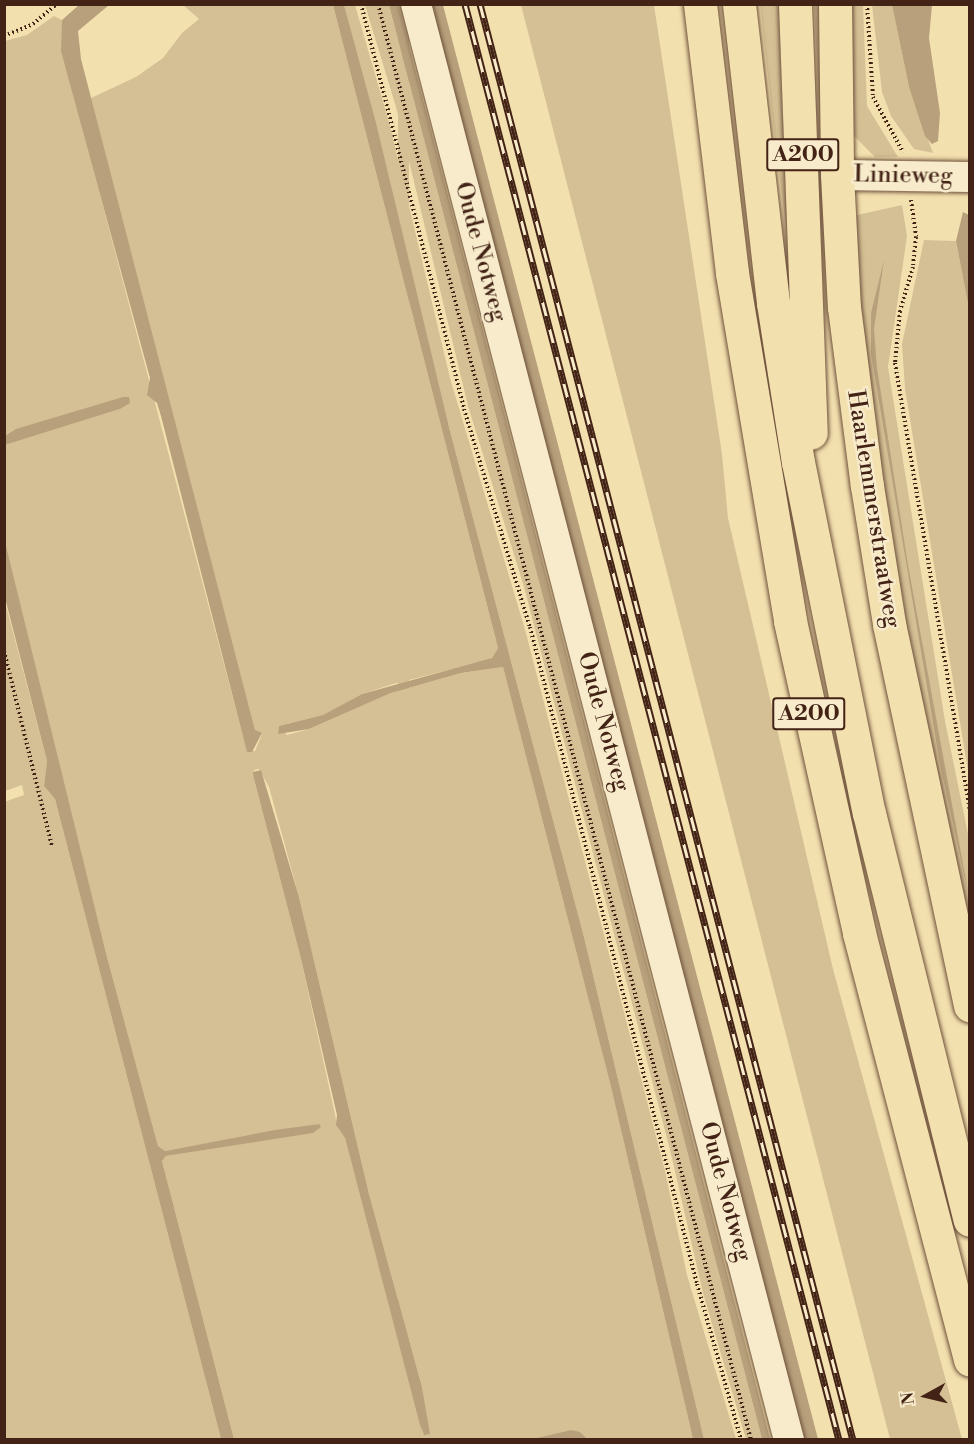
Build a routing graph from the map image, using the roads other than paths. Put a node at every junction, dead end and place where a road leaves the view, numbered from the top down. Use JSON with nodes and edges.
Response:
{"nodes":[{"id":1,"x":416,"y":4,"type":"edge"},
{"id":2,"x":680,"y":4,"type":"edge"},
{"id":3,"x":700,"y":4,"type":"edge"},
{"id":4,"x":739,"y":4,"type":"edge"},
{"id":5,"x":795,"y":4,"type":"edge"},
{"id":6,"x":835,"y":4,"type":"edge"},
{"id":7,"x":715,"y":141,"type":"junction"},
{"id":8,"x":837,"y":175,"type":"junction"},
{"id":9,"x":969,"y":177,"type":"edge"},
{"id":10,"x":815,"y":546,"type":"junction"},
{"id":11,"x":969,"y":1006,"type":"edge"},
{"id":12,"x":969,"y":1220,"type":"edge"},
{"id":13,"x":969,"y":1360,"type":"edge"},
{"id":14,"x":789,"y":1440,"type":"edge"}],
"edges":[{"from":1,"to":14,"type":"street","name":"Oude Notweg"},
{"from":2,"to":7,"type":"main road","number":"A200"},
{"from":3,"to":7,"type":"main road","number":"A200"},
{"from":4,"to":10,"type":"main road","number":"A200"},
{"from":5,"to":10,"type":"main road","number":"A200"},
{"from":6,"to":8,"type":"main road","name":"Haarlemmerstraatweg"},
{"from":7,"to":13,"type":"main road","number":"A200"},
{"from":8,"to":9,"type":"street","name":"Linieweg"},
{"from":8,"to":11,"type":"main road","name":"Haarlemmerstraatweg"},
{"from":10,"to":12,"type":"main road","number":"A200"}]}
